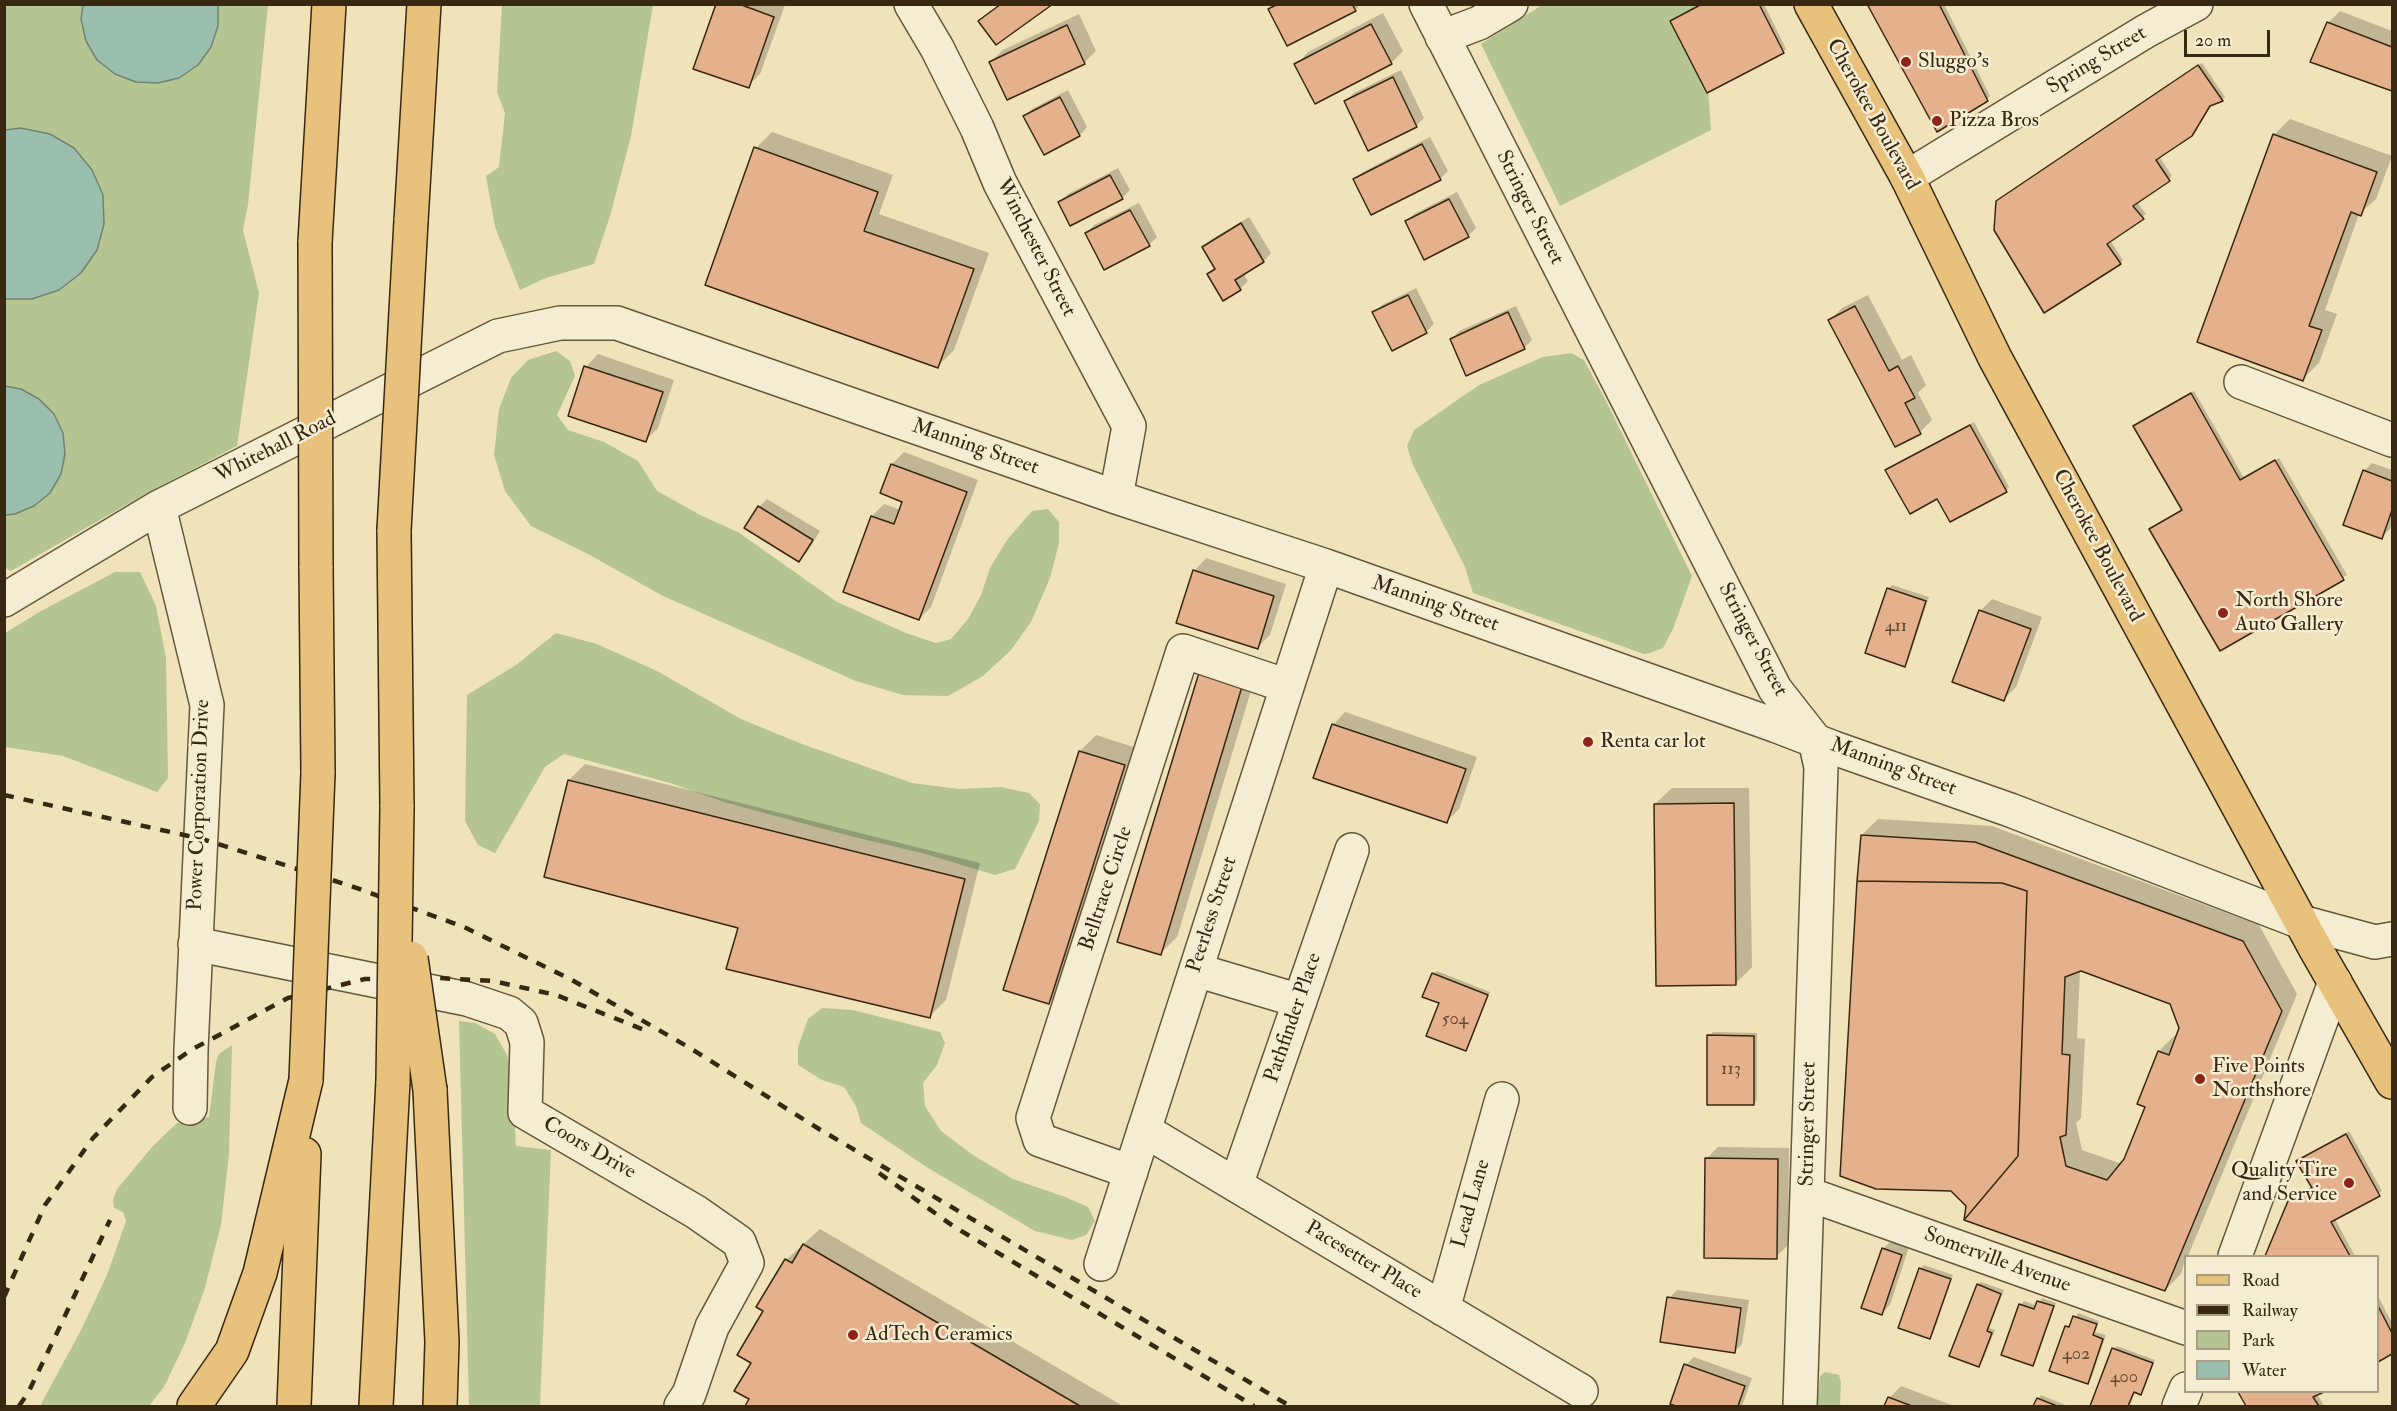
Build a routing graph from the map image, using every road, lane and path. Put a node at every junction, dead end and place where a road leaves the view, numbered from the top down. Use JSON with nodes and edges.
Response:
{"nodes":[{"id":1,"x":329,"y":4,"type":"edge"},
{"id":2,"x":424,"y":4,"type":"edge"},
{"id":3,"x":911,"y":4,"type":"edge"},
{"id":4,"x":1426,"y":4,"type":"edge"},
{"id":5,"x":1511,"y":4,"type":"edge"},
{"id":6,"x":1811,"y":4,"type":"edge"},
{"id":7,"x":2196,"y":4,"type":"edge"},
{"id":8,"x":1442,"y":38,"type":"junction"},
{"id":9,"x":1907,"y":177,"type":"junction"},
{"id":10,"x":560,"y":322,"type":"joint"},
{"id":11,"x":2241,"y":382,"type":"dead end"},
{"id":12,"x":2392,"y":440,"type":"edge"},
{"id":13,"x":1116,"y":496,"type":"junction"},
{"id":14,"x":159,"y":507,"type":"junction"},
{"id":15,"x":1326,"y":567,"type":"junction"},
{"id":16,"x":4,"y":600,"type":"edge"},
{"id":17,"x":1287,"y":686,"type":"junction"},
{"id":18,"x":1815,"y":740,"type":"junction"},
{"id":19,"x":1352,"y":850,"type":"dead end"},
{"id":20,"x":396,"y":855,"type":"junction"},
{"id":21,"x":2301,"y":922,"type":"junction"},
{"id":22,"x":2392,"y":939,"type":"edge"},
{"id":23,"x":195,"y":944,"type":"junction"},
{"id":24,"x":1196,"y":970,"type":"junction"},
{"id":25,"x":2335,"y":982,"type":"junction"},
{"id":26,"x":1300,"y":1001,"type":"junction"},
{"id":27,"x":306,"y":1080,"type":"junction"},
{"id":28,"x":2392,"y":1082,"type":"edge"},
{"id":29,"x":1502,"y":1099,"type":"dead end"},
{"id":30,"x":190,"y":1108,"type":"dead end"},
{"id":31,"x":1144,"y":1130,"type":"junction"},
{"id":32,"x":1131,"y":1172,"type":"junction"},
{"id":33,"x":1236,"y":1185,"type":"junction"},
{"id":34,"x":1808,"y":1194,"type":"junction"},
{"id":35,"x":2236,"y":1255,"type":"edge"},
{"id":36,"x":1101,"y":1264,"type":"dead end"},
{"id":37,"x":1443,"y":1309,"type":"junction"},
{"id":38,"x":2184,"y":1327,"type":"edge"},
{"id":39,"x":1581,"y":1391,"type":"dead end"},
{"id":40,"x":2184,"y":1393,"type":"edge"},
{"id":41,"x":194,"y":1407,"type":"edge"},
{"id":42,"x":294,"y":1407,"type":"edge"},
{"id":43,"x":376,"y":1407,"type":"edge"},
{"id":44,"x":440,"y":1407,"type":"edge"},
{"id":45,"x":681,"y":1407,"type":"edge"},
{"id":46,"x":1800,"y":1407,"type":"edge"},
{"id":47,"x":2179,"y":1407,"type":"edge"}],
"edges":[{"from":1,"to":27,"type":"main road","bridge":true},
{"from":2,"to":20,"type":"main road","bridge":true},
{"from":3,"to":13,"type":"street","name":"Winchester Street"},
{"from":4,"to":8,"type":"street","name":"Stringer Street"},
{"from":5,"to":8,"type":"street"},
{"from":6,"to":9,"type":"main road","name":"Cherokee Boulevard"},
{"from":7,"to":9,"type":"street","name":"Spring Street"},
{"from":8,"to":18,"type":"street","name":"Stringer Street"},
{"from":9,"to":21,"type":"main road","name":"Cherokee Boulevard"},
{"from":10,"to":13,"type":"street","name":"Manning Street"},
{"from":10,"to":14,"type":"street","name":"Whitehall Road"},
{"from":11,"to":12,"type":"street"},
{"from":13,"to":15,"type":"street","name":"Manning Street"},
{"from":14,"to":16,"type":"street","name":"Whitehall Road"},
{"from":14,"to":23,"type":"street","name":"Power Corporation Drive"},
{"from":15,"to":17,"type":"street","name":"Peerless Street"},
{"from":15,"to":18,"type":"street","name":"Manning Street"},
{"from":17,"to":24,"type":"street","name":"Peerless Street"},
{"from":17,"to":32,"type":"street","name":"Belltrace Circle"},
{"from":18,"to":21,"type":"street","name":"Manning Street"},
{"from":18,"to":34,"type":"street","name":"Stringer Street"},
{"from":19,"to":26,"type":"street","name":"Pathfinder Place"},
{"from":20,"to":43,"type":"main road","bridge":true},
{"from":20,"to":44,"type":"main road","bridge":true},
{"from":21,"to":22,"type":"street","name":"Manning Street"},
{"from":21,"to":25,"type":"main road","name":"Cherokee Boulevard"},
{"from":23,"to":30,"type":"street","name":"Power Corporation Drive"},
{"from":23,"to":45,"type":"street","name":"Coors Drive"},
{"from":24,"to":26,"type":"street"},
{"from":24,"to":31,"type":"street","name":"Peerless Street"},
{"from":25,"to":28,"type":"main road","name":"Cherokee Boulevard"},
{"from":25,"to":35,"type":"street"},
{"from":26,"to":33,"type":"street","name":"Pathfinder Place"},
{"from":27,"to":41,"type":"main road"},
{"from":27,"to":42,"type":"main road"},
{"from":29,"to":37,"type":"street","name":"Lead Lane"},
{"from":31,"to":32,"type":"street","name":"Peerless Street"},
{"from":31,"to":33,"type":"street","name":"Pacesetter Place"},
{"from":32,"to":36,"type":"street","name":"Peerless Street"},
{"from":33,"to":37,"type":"street","name":"Pacesetter Place"},
{"from":34,"to":38,"type":"street","name":"Somerville Avenue"},
{"from":34,"to":46,"type":"street","name":"Stringer Street"},
{"from":37,"to":39,"type":"street","name":"Pacesetter Place"},
{"from":40,"to":47,"type":"street"}]}
